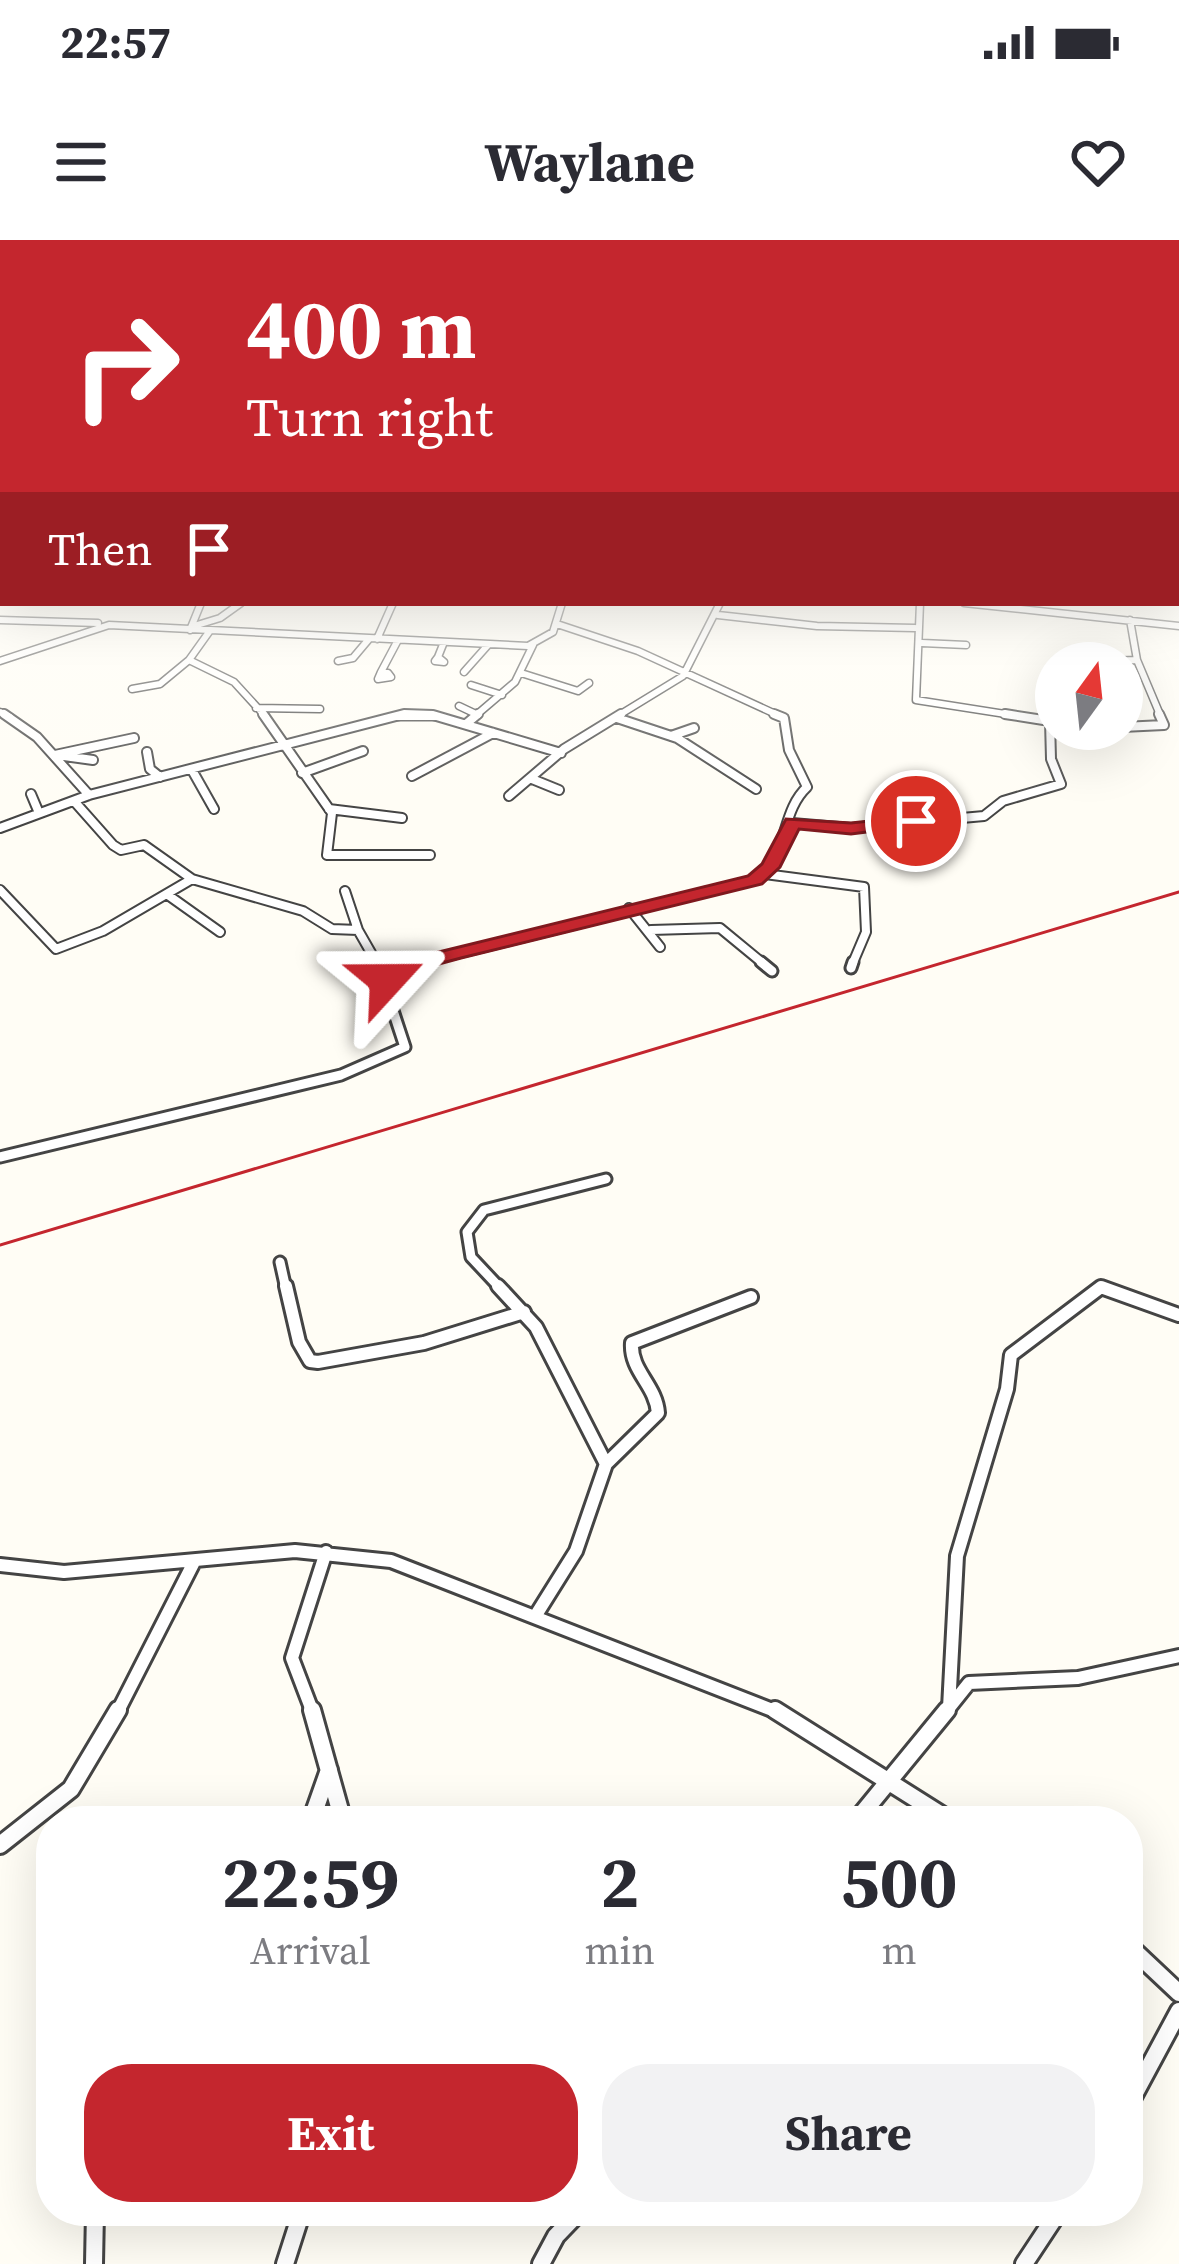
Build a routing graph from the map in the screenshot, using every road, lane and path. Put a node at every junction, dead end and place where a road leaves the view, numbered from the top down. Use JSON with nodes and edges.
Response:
{"nodes":[{"id":1,"x":192,"y":619,"type":"edge"},
{"id":2,"x":216,"y":619,"type":"edge"},
{"id":3,"x":384,"y":619,"type":"edge"},
{"id":4,"x":557,"y":619,"type":"edge"},
{"id":5,"x":715,"y":619,"type":"edge"},
{"id":6,"x":758,"y":619,"type":"edge"},
{"id":7,"x":917,"y":619,"type":"edge"},
{"id":8,"x":1126,"y":619,"type":"edge"},
{"id":9,"x":0,"y":620,"type":"edge"},
{"id":10,"x":1130,"y":620,"type":"junction"},
{"id":11,"x":556,"y":624,"type":"junction"},
{"id":12,"x":109,"y":626,"type":"junction"},
{"id":13,"x":1179,"y":626,"type":"edge"},
{"id":14,"x":192,"y":628,"type":"junction"},
{"id":15,"x":915,"y":628,"type":"junction"},
{"id":16,"x":209,"y":632,"type":"junction"},
{"id":17,"x":374,"y":639,"type":"junction"},
{"id":18,"x":398,"y":640,"type":"junction"},
{"id":19,"x":444,"y":642,"type":"junction"},
{"id":20,"x":1134,"y":642,"type":"edge"},
{"id":21,"x":922,"y":643,"type":"junction"},
{"id":22,"x":488,"y":645,"type":"junction"},
{"id":23,"x":533,"y":645,"type":"junction"},
{"id":24,"x":966,"y":645,"type":"dead end"},
{"id":25,"x":438,"y":657,"type":"dead end"},
{"id":26,"x":189,"y":660,"type":"junction"},
{"id":27,"x":0,"y":661,"type":"edge"},
{"id":28,"x":338,"y":661,"type":"dead end"},
{"id":29,"x":381,"y":672,"type":"dead end"},
{"id":30,"x":464,"y":672,"type":"dead end"},
{"id":31,"x":521,"y":673,"type":"junction"},
{"id":32,"x":1143,"y":674,"type":"edge"},
{"id":33,"x":683,"y":676,"type":"junction"},
{"id":34,"x":589,"y":683,"type":"dead end"},
{"id":35,"x":472,"y":685,"type":"dead end"},
{"id":36,"x":131,"y":689,"type":"dead end"},
{"id":37,"x":502,"y":695,"type":"junction"},
{"id":38,"x":459,"y":706,"type":"dead end"},
{"id":39,"x":256,"y":708,"type":"junction"},
{"id":40,"x":320,"y":709,"type":"dead end"},
{"id":41,"x":0,"y":712,"type":"edge"},
{"id":42,"x":478,"y":715,"type":"junction"},
{"id":43,"x":15,"y":718,"type":"junction"},
{"id":44,"x":616,"y":718,"type":"junction"},
{"id":45,"x":1035,"y":719,"type":"edge"},
{"id":46,"x":466,"y":724,"type":"junction"},
{"id":47,"x":0,"y":726,"type":"edge"},
{"id":48,"x":1143,"y":726,"type":"edge"},
{"id":49,"x":694,"y":728,"type":"dead end"},
{"id":50,"x":493,"y":733,"type":"junction"},
{"id":51,"x":671,"y":736,"type":"junction"},
{"id":52,"x":134,"y":738,"type":"dead end"},
{"id":53,"x":282,"y":746,"type":"junction"},
{"id":54,"x":1051,"y":750,"type":"edge"},
{"id":55,"x":363,"y":751,"type":"dead end"},
{"id":56,"x":147,"y":752,"type":"dead end"},
{"id":57,"x":561,"y":753,"type":"junction"},
{"id":58,"x":55,"y":755,"type":"junction"},
{"id":59,"x":93,"y":760,"type":"dead end"},
{"id":60,"x":742,"y":765,"type":"dead end"},
{"id":61,"x":192,"y":770,"type":"junction"},
{"id":62,"x":729,"y":770,"type":"junction"},
{"id":63,"x":302,"y":773,"type":"junction"},
{"id":64,"x":160,"y":776,"type":"junction"},
{"id":65,"x":412,"y":776,"type":"dead end"},
{"id":66,"x":532,"y":779,"type":"junction"},
{"id":67,"x":756,"y":789,"type":"dead end"},
{"id":68,"x":559,"y":790,"type":"dead end"},
{"id":69,"x":31,"y":794,"type":"dead end"},
{"id":70,"x":89,"y":795,"type":"junction"},
{"id":71,"x":509,"y":796,"type":"dead end"},
{"id":72,"x":74,"y":801,"type":"junction"},
{"id":73,"x":214,"y":809,"type":"dead end"},
{"id":74,"x":329,"y":809,"type":"junction"},
{"id":75,"x":39,"y":813,"type":"junction"},
{"id":76,"x":402,"y":818,"type":"dead end"},
{"id":77,"x":792,"y":823,"type":"junction"},
{"id":78,"x":0,"y":827,"type":"edge"},
{"id":79,"x":430,"y":855,"type":"dead end"},
{"id":80,"x":765,"y":874,"type":"junction"},
{"id":81,"x":192,"y":879,"type":"junction"},
{"id":82,"x":0,"y":890,"type":"edge"},
{"id":83,"x":345,"y":891,"type":"dead end"},
{"id":84,"x":168,"y":895,"type":"junction"},
{"id":85,"x":629,"y":908,"type":"junction"},
{"id":86,"x":358,"y":930,"type":"junction"},
{"id":87,"x":651,"y":930,"type":"junction"},
{"id":88,"x":220,"y":932,"type":"dead end"},
{"id":89,"x":660,"y":946,"type":"dead end"},
{"id":90,"x":851,"y":968,"type":"dead end"},
{"id":91,"x":772,"y":971,"type":"dead end"},
{"id":92,"x":387,"y":980,"type":"junction"},
{"id":93,"x":0,"y":1157,"type":"edge"},
{"id":94,"x":606,"y":1179,"type":"dead end"},
{"id":95,"x":280,"y":1262,"type":"dead end"},
{"id":96,"x":751,"y":1297,"type":"dead end"},
{"id":97,"x":524,"y":1312,"type":"junction"},
{"id":98,"x":1179,"y":1315,"type":"edge"},
{"id":99,"x":606,"y":1464,"type":"junction"},
{"id":100,"x":326,"y":1552,"type":"junction"},
{"id":101,"x":194,"y":1562,"type":"junction"},
{"id":102,"x":0,"y":1565,"type":"edge"},
{"id":103,"x":536,"y":1615,"type":"junction"},
{"id":104,"x":1179,"y":1656,"type":"edge"},
{"id":105,"x":949,"y":1708,"type":"junction"},
{"id":106,"x":328,"y":1770,"type":"junction"},
{"id":107,"x":887,"y":1781,"type":"junction"},
{"id":108,"x":49,"y":1806,"type":"edge"},
{"id":109,"x":315,"y":1806,"type":"edge"},
{"id":110,"x":339,"y":1806,"type":"edge"},
{"id":111,"x":868,"y":1806,"type":"edge"},
{"id":112,"x":927,"y":1806,"type":"edge"},
{"id":113,"x":36,"y":1817,"type":"edge"},
{"id":114,"x":0,"y":1845,"type":"edge"},
{"id":115,"x":1143,"y":1959,"type":"edge"},
{"id":116,"x":1179,"y":1993,"type":"edge"},
{"id":117,"x":1179,"y":2012,"type":"edge"},
{"id":118,"x":1143,"y":2078,"type":"edge"},
{"id":119,"x":94,"y":2226,"type":"edge"},
{"id":120,"x":297,"y":2226,"type":"edge"},
{"id":121,"x":566,"y":2226,"type":"edge"},
{"id":122,"x":1049,"y":2226,"type":"edge"},
{"id":123,"x":94,"y":2264,"type":"edge"},
{"id":124,"x":285,"y":2264,"type":"edge"},
{"id":125,"x":541,"y":2264,"type":"edge"},
{"id":126,"x":1024,"y":2264,"type":"edge"}],
"edges":[{"from":1,"to":14,"type":"street"},
{"from":2,"to":14,"type":"street"},
{"from":3,"to":17,"type":"street"},
{"from":4,"to":11,"type":"street"},
{"from":5,"to":33,"type":"street"},
{"from":6,"to":15,"type":"street"},
{"from":7,"to":15,"type":"street"},
{"from":8,"to":10,"type":"street"},
{"from":9,"to":12,"type":"street"},
{"from":10,"to":13,"type":"street"},
{"from":10,"to":20,"type":"street"},
{"from":11,"to":23,"type":"street"},
{"from":11,"to":33,"type":"street"},
{"from":12,"to":14,"type":"street"},
{"from":12,"to":27,"type":"street"},
{"from":14,"to":16,"type":"street"},
{"from":15,"to":21,"type":"street"},
{"from":16,"to":17,"type":"street"},
{"from":16,"to":26,"type":"street"},
{"from":17,"to":18,"type":"street"},
{"from":17,"to":28,"type":"street"},
{"from":18,"to":19,"type":"street"},
{"from":18,"to":29,"type":"street"},
{"from":19,"to":22,"type":"street"},
{"from":19,"to":25,"type":"street"},
{"from":21,"to":24,"type":"street"},
{"from":21,"to":45,"type":"street"},
{"from":22,"to":23,"type":"street"},
{"from":22,"to":30,"type":"street"},
{"from":23,"to":31,"type":"street"},
{"from":26,"to":36,"type":"street"},
{"from":26,"to":39,"type":"street"},
{"from":31,"to":34,"type":"street"},
{"from":31,"to":37,"type":"street"},
{"from":32,"to":48,"type":"street"},
{"from":33,"to":44,"type":"street"},
{"from":33,"to":77,"type":"street"},
{"from":35,"to":37,"type":"street"},
{"from":37,"to":42,"type":"street"},
{"from":38,"to":42,"type":"street"},
{"from":39,"to":40,"type":"street"},
{"from":39,"to":53,"type":"street"},
{"from":41,"to":43,"type":"street"},
{"from":42,"to":46,"type":"street"},
{"from":43,"to":47,"type":"street"},
{"from":43,"to":58,"type":"street"},
{"from":44,"to":51,"type":"street"},
{"from":44,"to":57,"type":"street"},
{"from":46,"to":50,"type":"street"},
{"from":46,"to":53,"type":"street"},
{"from":49,"to":51,"type":"street"},
{"from":50,"to":57,"type":"street"},
{"from":50,"to":65,"type":"street"},
{"from":51,"to":62,"type":"street"},
{"from":52,"to":58,"type":"street"},
{"from":53,"to":61,"type":"street"},
{"from":53,"to":63,"type":"street"},
{"from":54,"to":77,"type":"street"},
{"from":55,"to":63,"type":"street"},
{"from":56,"to":64,"type":"street"},
{"from":57,"to":66,"type":"street"},
{"from":58,"to":59,"type":"street"},
{"from":58,"to":70,"type":"street"},
{"from":60,"to":62,"type":"street"},
{"from":61,"to":64,"type":"street"},
{"from":61,"to":73,"type":"street"},
{"from":62,"to":67,"type":"street"},
{"from":63,"to":74,"type":"street"},
{"from":64,"to":70,"type":"street"},
{"from":66,"to":68,"type":"street"},
{"from":66,"to":71,"type":"street"},
{"from":69,"to":75,"type":"street"},
{"from":70,"to":72,"type":"street"},
{"from":72,"to":75,"type":"street"},
{"from":72,"to":81,"type":"street"},
{"from":74,"to":76,"type":"street"},
{"from":74,"to":79,"type":"street"},
{"from":75,"to":78,"type":"street"},
{"from":77,"to":80,"type":"street"},
{"from":80,"to":85,"type":"street"},
{"from":80,"to":90,"type":"street"},
{"from":81,"to":84,"type":"street"},
{"from":81,"to":86,"type":"street"},
{"from":82,"to":84,"type":"street"},
{"from":83,"to":86,"type":"street"},
{"from":84,"to":88,"type":"street"},
{"from":85,"to":87,"type":"street"},
{"from":85,"to":92,"type":"street"},
{"from":86,"to":92,"type":"street"},
{"from":87,"to":89,"type":"street"},
{"from":87,"to":91,"type":"street"},
{"from":92,"to":93,"type":"street"},
{"from":94,"to":97,"type":"street"},
{"from":95,"to":97,"type":"street"},
{"from":96,"to":99,"type":"street"},
{"from":97,"to":99,"type":"street"},
{"from":98,"to":105,"type":"street"},
{"from":99,"to":103,"type":"street"},
{"from":100,"to":101,"type":"street"},
{"from":100,"to":103,"type":"street"},
{"from":100,"to":106,"type":"street"},
{"from":101,"to":102,"type":"street"},
{"from":101,"to":108,"type":"street"},
{"from":103,"to":107,"type":"street"},
{"from":104,"to":105,"type":"street"},
{"from":105,"to":107,"type":"street"},
{"from":106,"to":109,"type":"street"},
{"from":106,"to":110,"type":"street"},
{"from":107,"to":111,"type":"street"},
{"from":107,"to":112,"type":"street"},
{"from":113,"to":114,"type":"street"},
{"from":115,"to":116,"type":"street"},
{"from":117,"to":118,"type":"street"},
{"from":119,"to":123,"type":"street"},
{"from":120,"to":124,"type":"street"},
{"from":121,"to":125,"type":"street"},
{"from":122,"to":126,"type":"street"}]}
